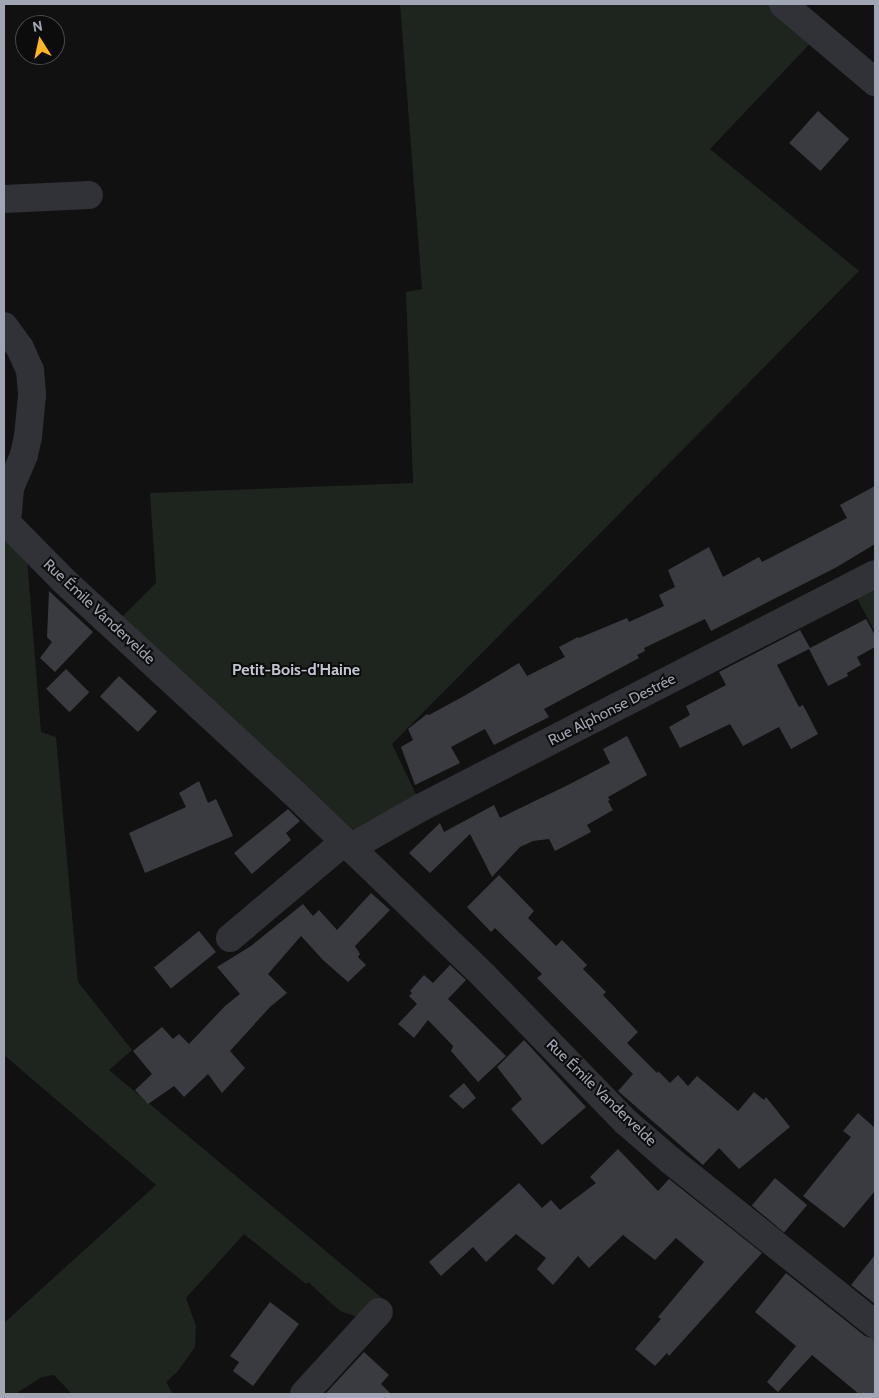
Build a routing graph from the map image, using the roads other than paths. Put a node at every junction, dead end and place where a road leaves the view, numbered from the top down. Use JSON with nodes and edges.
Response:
{"nodes":[{"id":1,"x":784,"y":4,"type":"edge"},
{"id":2,"x":875,"y":82,"type":"edge"},
{"id":3,"x":88,"y":196,"type":"dead end"},
{"id":4,"x":11,"y":202,"type":"edge"},
{"id":5,"x":4,"y":327,"type":"edge"},
{"id":6,"x":875,"y":574,"type":"edge"},
{"id":7,"x":347,"y":845,"type":"junction"},
{"id":8,"x":230,"y":938,"type":"dead end"},
{"id":9,"x":379,"y":1312,"type":"dead end"},
{"id":10,"x":875,"y":1324,"type":"edge"},
{"id":11,"x":304,"y":1394,"type":"edge"}],
"edges":[{"from":1,"to":2,"type":"street"},
{"from":3,"to":4,"type":"street"},
{"from":5,"to":7,"type":"street","name":"Rue Émile Vandervelde"},
{"from":6,"to":7,"type":"street","name":"Rue Alphonse Destrée"},
{"from":7,"to":8,"type":"street"},
{"from":7,"to":10,"type":"street","name":"Rue Émile Vandervelde"},
{"from":9,"to":11,"type":"street"}]}
